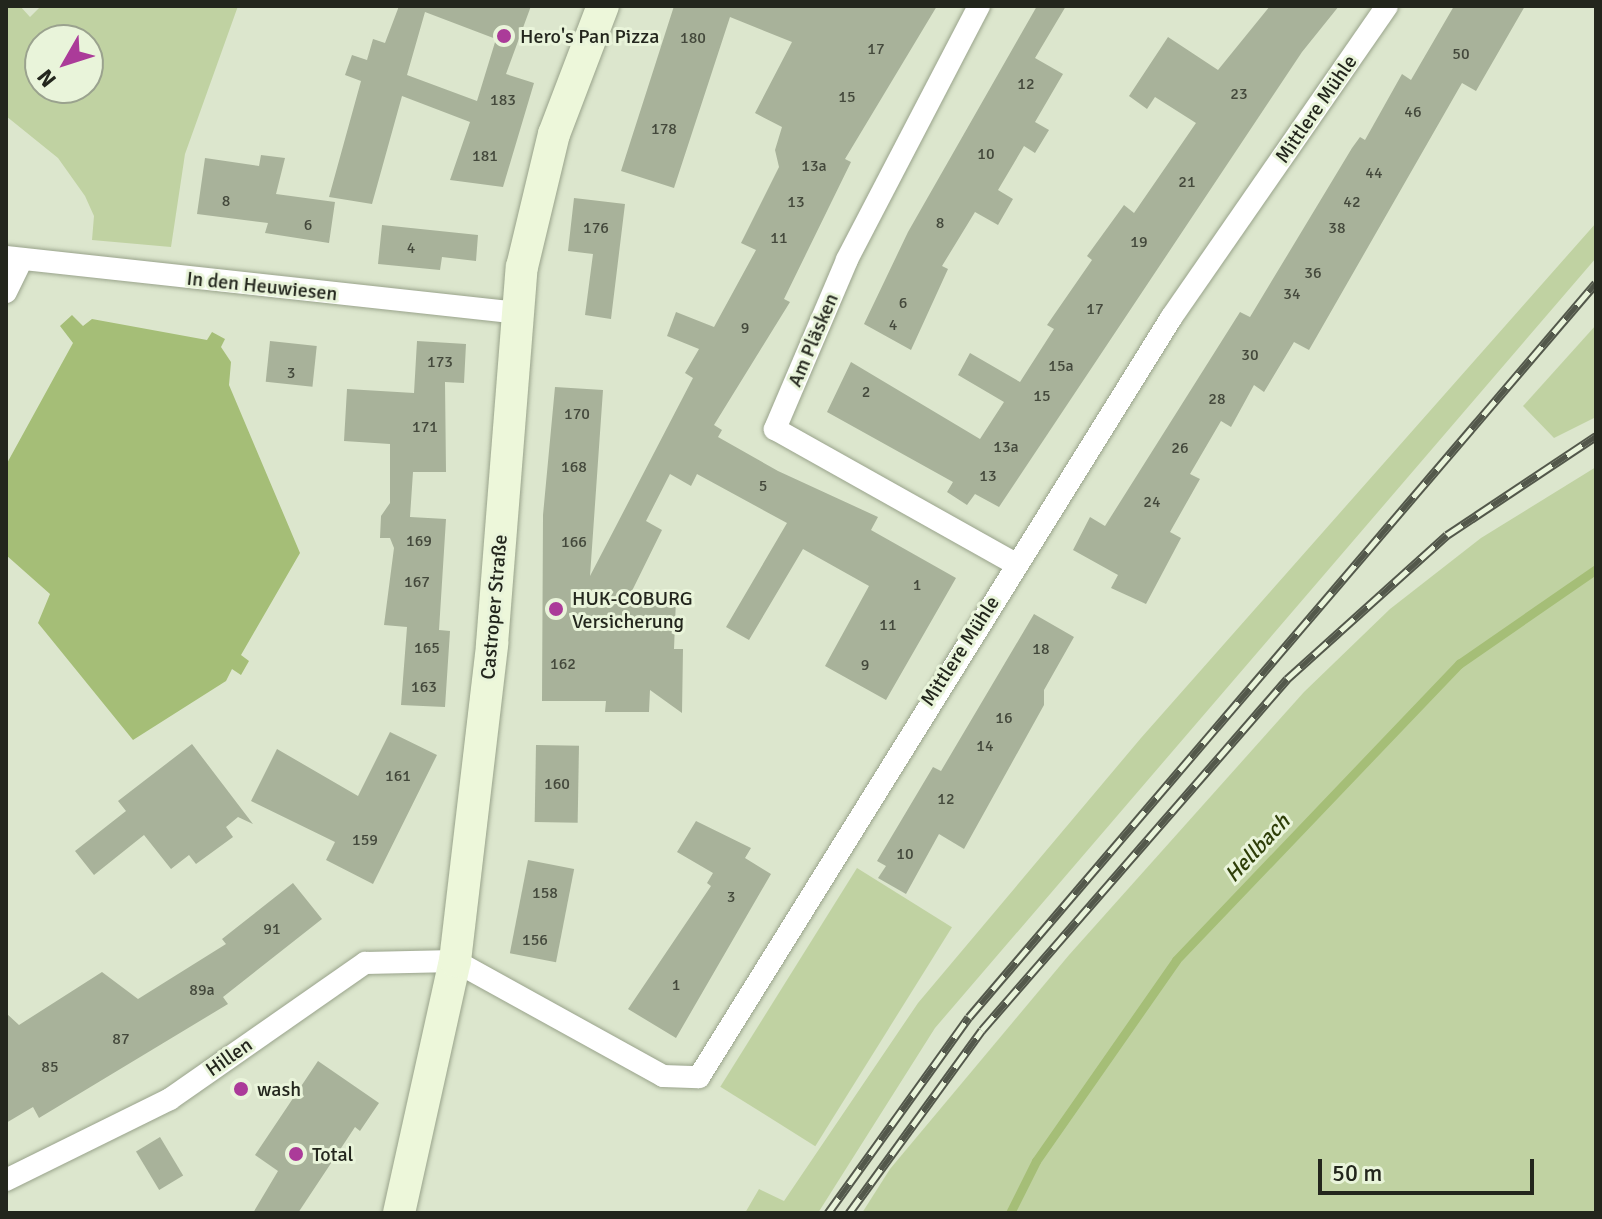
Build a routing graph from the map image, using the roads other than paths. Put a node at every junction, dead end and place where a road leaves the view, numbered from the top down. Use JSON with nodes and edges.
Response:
{"nodes":[{"id":1,"x":603,"y":6,"type":"edge"},
{"id":2,"x":979,"y":6,"type":"edge"},
{"id":3,"x":1387,"y":6,"type":"edge"},
{"id":4,"x":13,"y":259,"type":"edge"},
{"id":5,"x":6,"y":292,"type":"edge"},
{"id":6,"x":519,"y":313,"type":"junction"},
{"id":7,"x":1016,"y":564,"type":"junction"},
{"id":8,"x":455,"y":961,"type":"junction"},
{"id":9,"x":6,"y":1180,"type":"edge"},
{"id":10,"x":399,"y":1213,"type":"edge"}],
"edges":[{"from":1,"to":6,"type":"main road","name":"Castroper Straße"},
{"from":2,"to":7,"type":"street","name":"Am Pläsken"},
{"from":3,"to":7,"type":"street","name":"Mittlere Mühle"},
{"from":4,"to":5,"type":"street"},
{"from":4,"to":6,"type":"street","name":"In den Heuwiesen"},
{"from":6,"to":8,"type":"main road","name":"Castroper Straße"},
{"from":7,"to":8,"type":"street","name":"Mittlere Mühle"},
{"from":8,"to":9,"type":"street","name":"Hillen"},
{"from":8,"to":10,"type":"main road","name":"Castroper Straße"}]}
